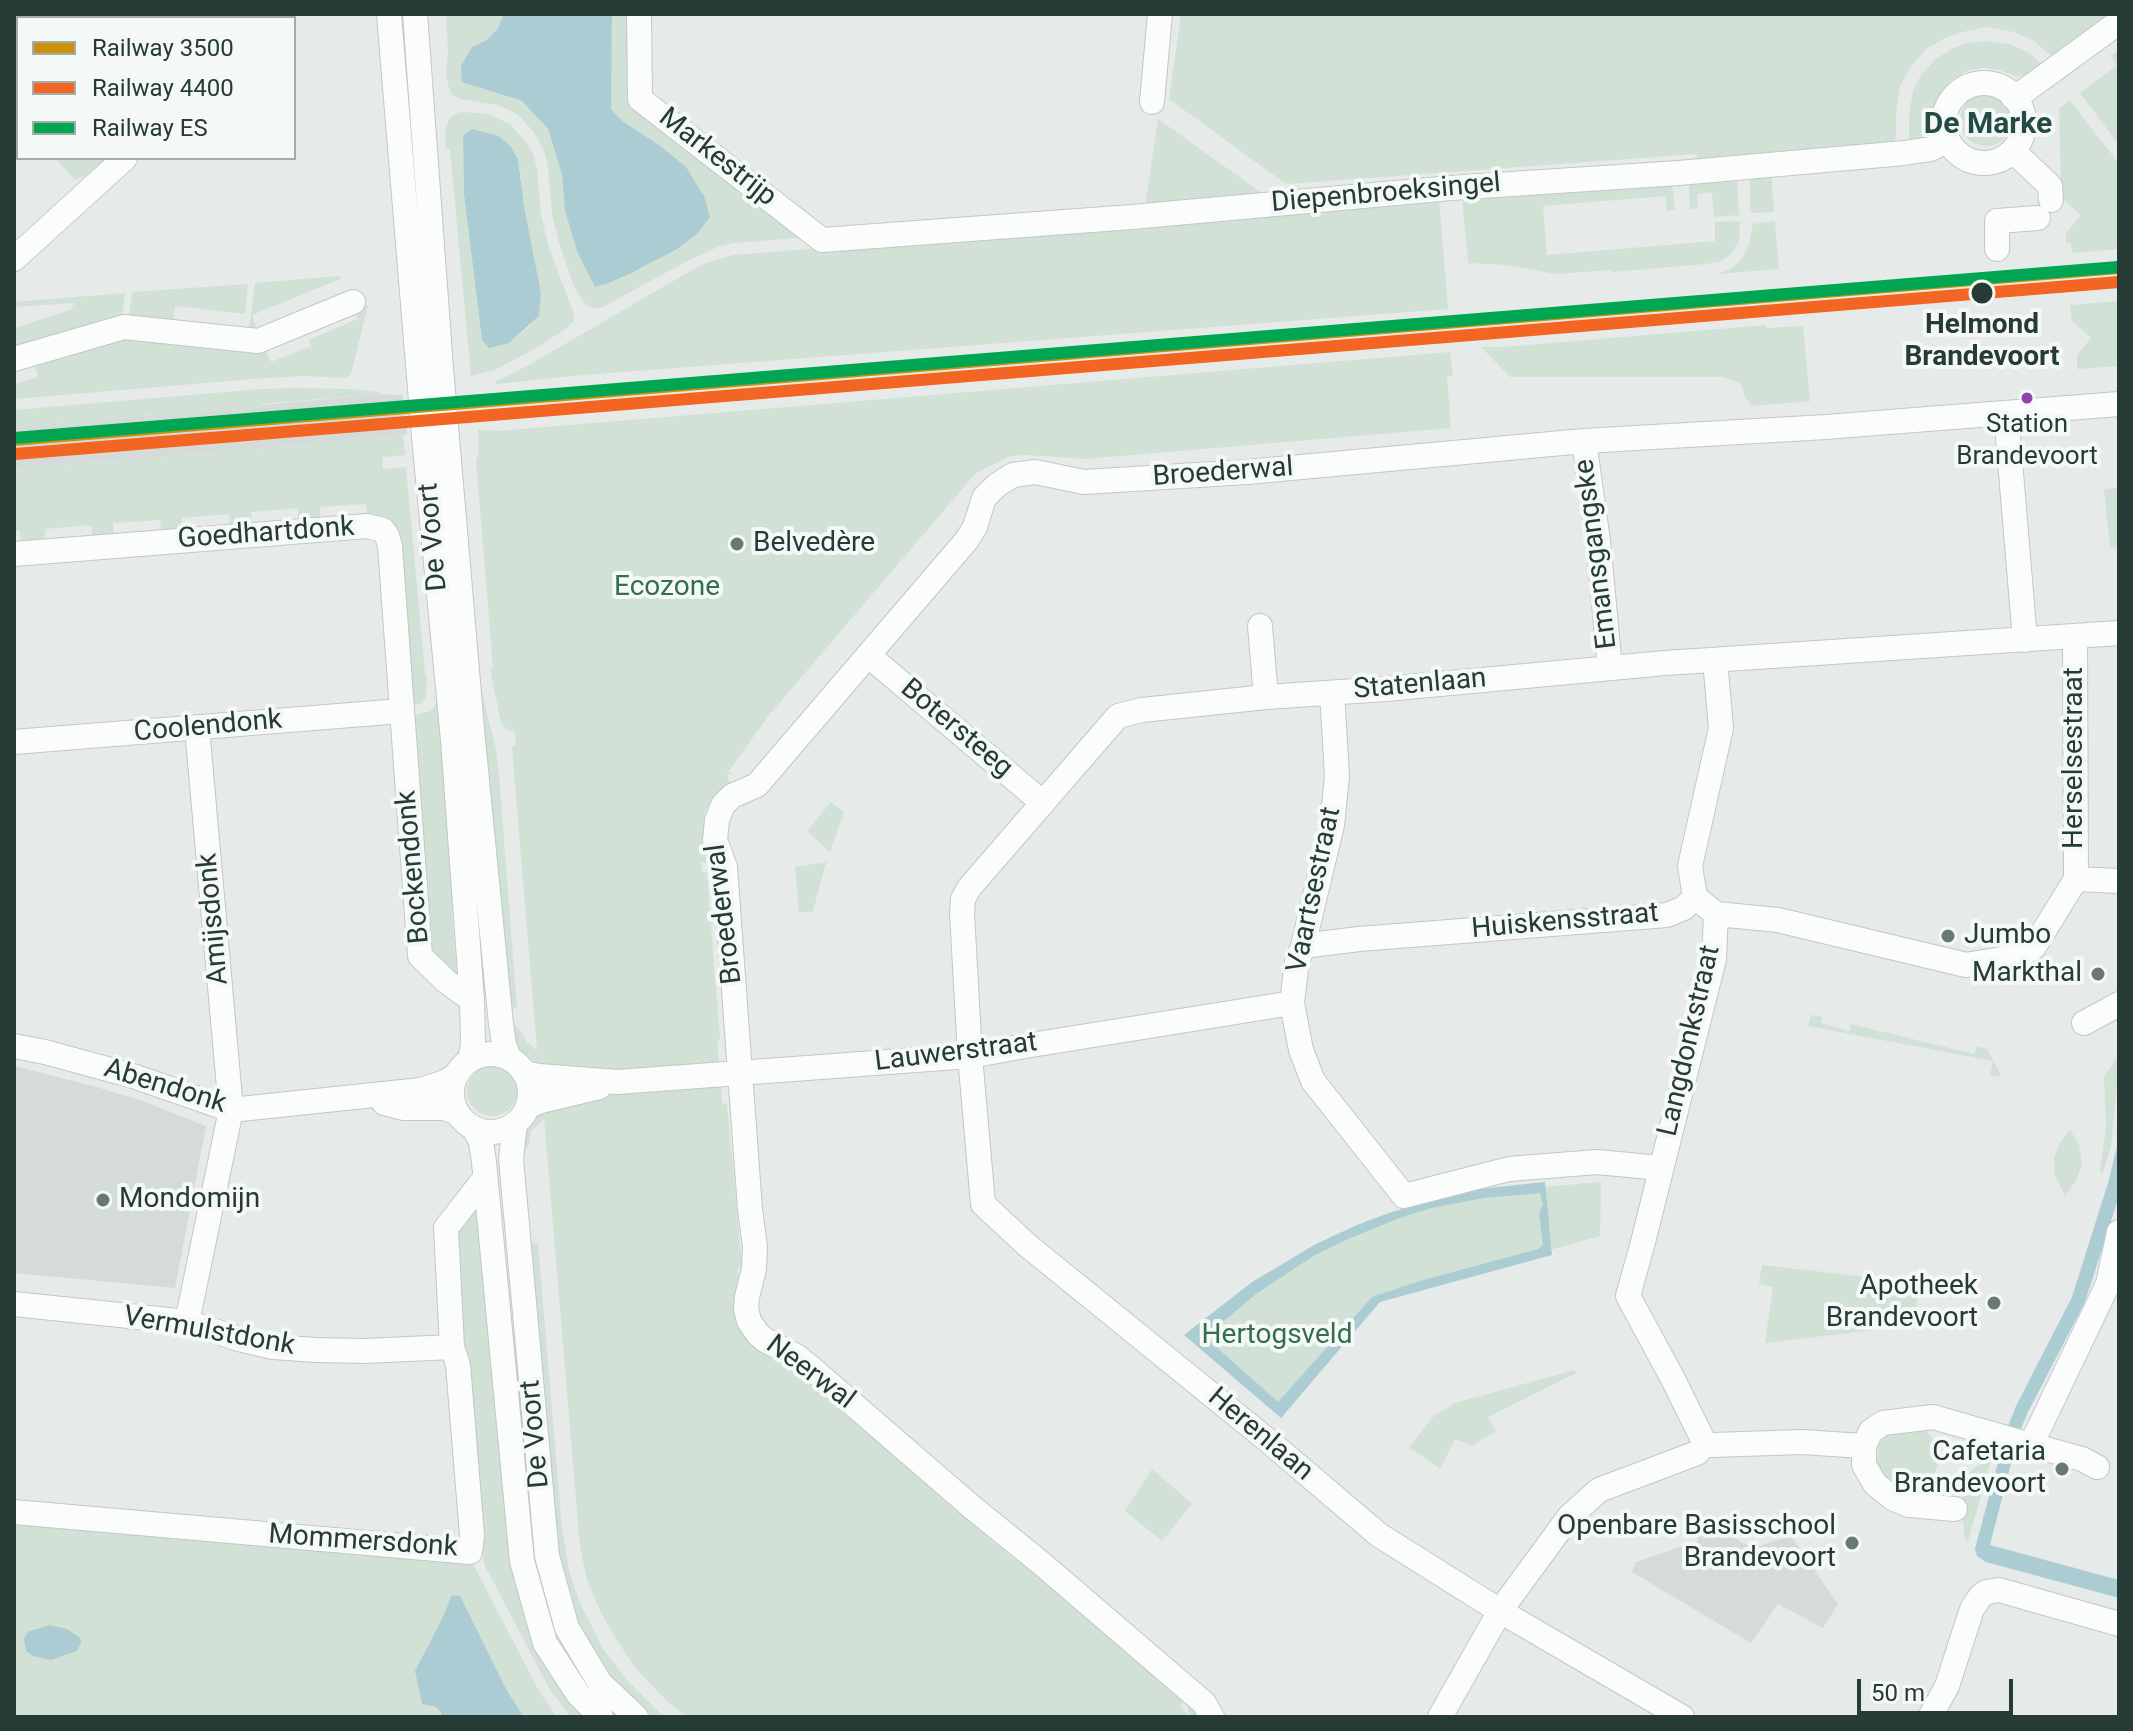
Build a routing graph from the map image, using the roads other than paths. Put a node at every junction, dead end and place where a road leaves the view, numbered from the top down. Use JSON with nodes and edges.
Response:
{"nodes":[{"id":1,"x":389,"y":14,"type":"edge"},
{"id":2,"x":415,"y":14,"type":"edge"},
{"id":3,"x":639,"y":14,"type":"edge"},
{"id":4,"x":1160,"y":14,"type":"edge"},
{"id":5,"x":2119,"y":22,"type":"edge"},
{"id":6,"x":2013,"y":97,"type":"junction"},
{"id":7,"x":1152,"y":102,"type":"dead end"},
{"id":8,"x":1948,"y":140,"type":"junction"},
{"id":9,"x":2013,"y":151,"type":"junction"},
{"id":10,"x":123,"y":160,"type":"edge"},
{"id":11,"x":822,"y":240,"type":"joint"},
{"id":12,"x":1997,"y":249,"type":"dead end"},
{"id":13,"x":14,"y":259,"type":"edge"},
{"id":14,"x":353,"y":302,"type":"dead end"},
{"id":15,"x":14,"y":359,"type":"edge"},
{"id":16,"x":2119,"y":404,"type":"edge"},
{"id":17,"x":2006,"y":413,"type":"junction"},
{"id":18,"x":1584,"y":441,"type":"junction"},
{"id":19,"x":14,"y":554,"type":"edge"},
{"id":20,"x":1260,"y":626,"type":"dead end"},
{"id":21,"x":2119,"y":633,"type":"edge"},
{"id":22,"x":2075,"y":637,"type":"junction"},
{"id":23,"x":2025,"y":640,"type":"junction"},
{"id":24,"x":869,"y":656,"type":"junction"},
{"id":25,"x":1715,"y":660,"type":"junction"},
{"id":26,"x":1610,"y":668,"type":"junction"},
{"id":27,"x":1332,"y":693,"type":"junction"},
{"id":28,"x":1266,"y":697,"type":"junction"},
{"id":29,"x":401,"y":711,"type":"junction"},
{"id":30,"x":197,"y":728,"type":"junction"},
{"id":31,"x":14,"y":742,"type":"edge"},
{"id":32,"x":1043,"y":803,"type":"junction"},
{"id":33,"x":2076,"y":879,"type":"junction"},
{"id":34,"x":2119,"y":881,"type":"edge"},
{"id":35,"x":1695,"y":897,"type":"junction"},
{"id":36,"x":1716,"y":914,"type":"junction"},
{"id":37,"x":1303,"y":946,"type":"junction"},
{"id":38,"x":472,"y":1000,"type":"junction"},
{"id":39,"x":1292,"y":1003,"type":"junction"},
{"id":40,"x":2119,"y":1004,"type":"edge"},
{"id":41,"x":2119,"y":1027,"type":"edge"},
{"id":42,"x":14,"y":1046,"type":"edge"},
{"id":43,"x":970,"y":1056,"type":"junction"},
{"id":44,"x":517,"y":1065,"type":"junction"},
{"id":45,"x":462,"y":1068,"type":"junction"},
{"id":46,"x":617,"y":1082,"type":"junction"},
{"id":47,"x":742,"y":1085,"type":"junction"},
{"id":48,"x":366,"y":1098,"type":"junction"},
{"id":49,"x":231,"y":1110,"type":"junction"},
{"id":50,"x":521,"y":1115,"type":"junction"},
{"id":51,"x":465,"y":1120,"type":"junction"},
{"id":52,"x":1661,"y":1168,"type":"junction"},
{"id":53,"x":485,"y":1178,"type":"junction"},
{"id":54,"x":2119,"y":1232,"type":"edge"},
{"id":55,"x":14,"y":1304,"type":"edge"},
{"id":56,"x":187,"y":1322,"type":"junction"},
{"id":57,"x":452,"y":1347,"type":"junction"},
{"id":58,"x":2018,"y":1441,"type":"junction"},
{"id":59,"x":1705,"y":1444,"type":"junction"},
{"id":60,"x":1864,"y":1446,"type":"junction"},
{"id":61,"x":2097,"y":1467,"type":"dead end"},
{"id":62,"x":1955,"y":1509,"type":"dead end"},
{"id":63,"x":14,"y":1512,"type":"edge"},
{"id":64,"x":1500,"y":1611,"type":"junction"},
{"id":65,"x":2119,"y":1624,"type":"edge"},
{"id":66,"x":601,"y":1717,"type":"edge"},
{"id":67,"x":636,"y":1717,"type":"edge"},
{"id":68,"x":1212,"y":1717,"type":"edge"},
{"id":69,"x":1440,"y":1717,"type":"edge"},
{"id":70,"x":1682,"y":1717,"type":"edge"},
{"id":71,"x":1930,"y":1717,"type":"edge"}],
"edges":[{"from":1,"to":38,"type":"street","name":"De Voort"},
{"from":2,"to":44,"type":"street","name":"De Voort"},
{"from":3,"to":11,"type":"street","name":"Markestrijp"},
{"from":4,"to":7,"type":"street"},
{"from":5,"to":6,"type":"street"},
{"from":6,"to":8,"type":"street"},
{"from":6,"to":9,"type":"street"},
{"from":8,"to":9,"type":"street"},
{"from":8,"to":11,"type":"street","name":"Diepenbroeksingel"},
{"from":9,"to":12,"type":"street"},
{"from":10,"to":13,"type":"street"},
{"from":14,"to":15,"type":"street"},
{"from":16,"to":17,"type":"street","name":"Broederwal"},
{"from":17,"to":18,"type":"street","name":"Broederwal"},
{"from":17,"to":23,"type":"street"},
{"from":18,"to":24,"type":"street","name":"Broederwal"},
{"from":18,"to":26,"type":"street","name":"Emansgangske"},
{"from":19,"to":29,"type":"street","name":"Goedhartdonk"},
{"from":20,"to":28,"type":"street"},
{"from":21,"to":22,"type":"street","name":"Statenlaan"},
{"from":22,"to":23,"type":"street","name":"Statenlaan"},
{"from":22,"to":33,"type":"street","name":"Herselsestraat"},
{"from":23,"to":25,"type":"street","name":"Statenlaan"},
{"from":24,"to":32,"type":"street","name":"Botersteeg"},
{"from":24,"to":47,"type":"street","name":"Broederwal"},
{"from":25,"to":26,"type":"street","name":"Statenlaan"},
{"from":25,"to":35,"type":"street"},
{"from":26,"to":27,"type":"street","name":"Statenlaan"},
{"from":27,"to":28,"type":"street","name":"Statenlaan"},
{"from":27,"to":37,"type":"street","name":"Vaartsestraat"},
{"from":28,"to":32,"type":"street","name":"Statenlaan"},
{"from":29,"to":30,"type":"street","name":"Coolendonk"},
{"from":29,"to":38,"type":"street","name":"Bockendonk"},
{"from":30,"to":31,"type":"street","name":"Coolendonk"},
{"from":30,"to":49,"type":"street","name":"Amijsdonk"},
{"from":32,"to":43,"type":"street","name":"Statenlaan"},
{"from":33,"to":34,"type":"street"},
{"from":33,"to":36,"type":"street"},
{"from":35,"to":36,"type":"street","name":"Huiskensstraat"},
{"from":35,"to":37,"type":"street","name":"Huiskensstraat"},
{"from":36,"to":52,"type":"street","name":"Langdonkstraat"},
{"from":37,"to":39,"type":"street","name":"Vaartsestraat"},
{"from":38,"to":45,"type":"street","name":"De Voort"},
{"from":39,"to":43,"type":"street","name":"Lauwerstraat"},
{"from":39,"to":52,"type":"street","name":"Vaartsestraat"},
{"from":40,"to":41,"type":"street"},
{"from":42,"to":49,"type":"street","name":"Abendonk"},
{"from":43,"to":47,"type":"street","name":"Lauwerstraat"},
{"from":43,"to":64,"type":"street","name":"Herenlaan"},
{"from":44,"to":45,"type":"street"},
{"from":44,"to":46,"type":"street","name":"Lauwerstraat"},
{"from":44,"to":50,"type":"street","name":"De Voort"},
{"from":45,"to":48,"type":"street","name":"Abendonk"},
{"from":45,"to":51,"type":"street","name":"De Voort"},
{"from":46,"to":47,"type":"street","name":"Lauwerstraat"},
{"from":46,"to":50,"type":"street","name":"Lauwerstraat"},
{"from":47,"to":68,"type":"street","name":"Neerwal"},
{"from":48,"to":49,"type":"street","name":"Abendonk"},
{"from":48,"to":51,"type":"street","name":"Abendonk"},
{"from":49,"to":56,"type":"street","name":"Amijsdonk"},
{"from":50,"to":51,"type":"street"},
{"from":50,"to":67,"type":"street","name":"De Voort"},
{"from":51,"to":53,"type":"street","name":"De Voort"},
{"from":52,"to":59,"type":"street","name":"Langdonkstraat"},
{"from":53,"to":57,"type":"street","name":"Mommersdonk"},
{"from":53,"to":66,"type":"street","name":"De Voort"},
{"from":54,"to":58,"type":"street"},
{"from":55,"to":56,"type":"street","name":"Vermulstdonk"},
{"from":56,"to":57,"type":"street","name":"Vermulstdonk"},
{"from":57,"to":63,"type":"street","name":"Mommersdonk"},
{"from":58,"to":60,"type":"street"},
{"from":58,"to":61,"type":"street"},
{"from":59,"to":60,"type":"street"},
{"from":59,"to":64,"type":"street"},
{"from":60,"to":62,"type":"street"},
{"from":64,"to":69,"type":"street"},
{"from":64,"to":70,"type":"street","name":"Herenlaan"},
{"from":65,"to":71,"type":"street"}]}
